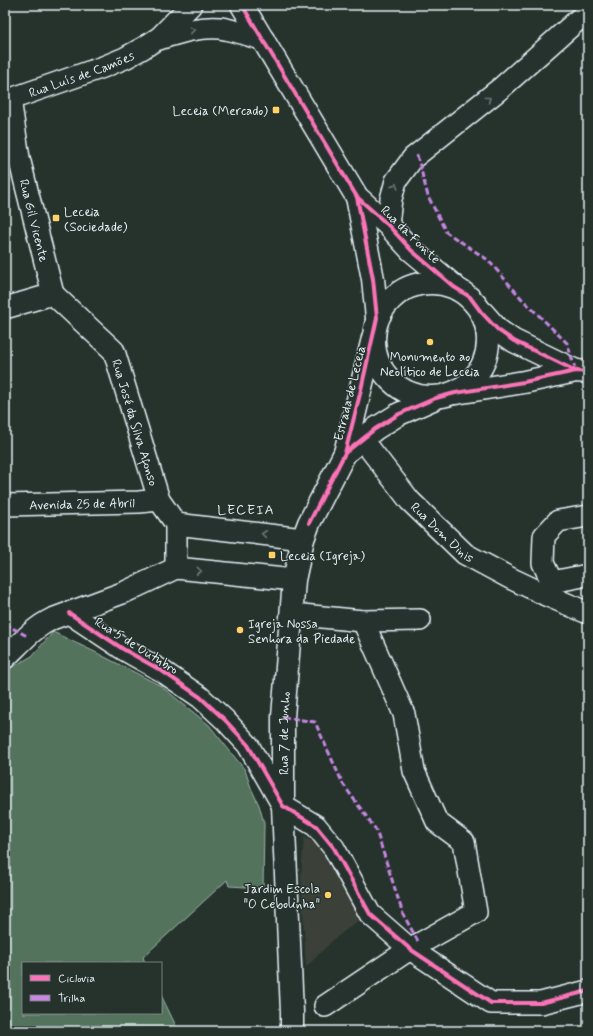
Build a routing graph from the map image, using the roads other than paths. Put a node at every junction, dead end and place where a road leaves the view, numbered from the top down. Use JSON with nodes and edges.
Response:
{"nodes":[{"id":1,"x":191,"y":5,"type":"edge"},
{"id":2,"x":242,"y":5,"type":"edge"},
{"id":3,"x":588,"y":11,"type":"edge"},
{"id":4,"x":155,"y":40,"type":"junction"},
{"id":5,"x":264,"y":40,"type":"junction"},
{"id":6,"x":7,"y":100,"type":"edge"},
{"id":7,"x":358,"y":197,"type":"junction"},
{"id":8,"x":388,"y":225,"type":"junction"},
{"id":9,"x":454,"y":287,"type":"junction"},
{"id":10,"x":54,"y":294,"type":"junction"},
{"id":11,"x":5,"y":308,"type":"edge"},
{"id":12,"x":481,"y":312,"type":"junction"},
{"id":13,"x":375,"y":328,"type":"junction"},
{"id":14,"x":582,"y":372,"type":"edge"},
{"id":15,"x":446,"y":395,"type":"junction"},
{"id":16,"x":362,"y":440,"type":"junction"},
{"id":17,"x":345,"y":453,"type":"junction"},
{"id":18,"x":159,"y":500,"type":"junction"},
{"id":19,"x":5,"y":505,"type":"edge"},
{"id":20,"x":588,"y":516,"type":"edge"},
{"id":21,"x":176,"y":524,"type":"junction"},
{"id":22,"x":306,"y":531,"type":"junction"},
{"id":23,"x":176,"y":568,"type":"junction"},
{"id":24,"x":588,"y":575,"type":"edge"},
{"id":25,"x":294,"y":580,"type":"junction"},
{"id":26,"x":549,"y":588,"type":"junction"},
{"id":27,"x":588,"y":613,"type":"edge"},
{"id":28,"x":69,"y":614,"type":"junction"},
{"id":29,"x":292,"y":614,"type":"junction"},
{"id":30,"x":420,"y":620,"type":"dead end"},
{"id":31,"x":363,"y":621,"type":"junction"},
{"id":32,"x":5,"y":658,"type":"edge"},
{"id":33,"x":283,"y":806,"type":"junction"},
{"id":34,"x":410,"y":949,"type":"junction"},
{"id":35,"x":588,"y":991,"type":"edge"},
{"id":36,"x":325,"y":1006,"type":"dead end"},
{"id":37,"x":292,"y":1031,"type":"edge"}],
"edges":[{"from":1,"to":4,"type":"street","name":"Rua Luís de Camões"},
{"from":2,"to":5,"type":"main road"},
{"from":8,"to":3,"type":"street","one_way":true},
{"from":4,"to":5,"type":"street","name":"Rua Luís de Camões","one_way":true},
{"from":4,"to":6,"type":"street","name":"Rua Luís de Camões"},
{"from":5,"to":7,"type":"main road"},
{"from":6,"to":10,"type":"street","name":"Rua Gil Vicente"},
{"from":7,"to":8,"type":"main road","name":"Rua da Fonte"},
{"from":7,"to":13,"type":"main road","name":"Rua da Fonte"},
{"from":8,"to":9,"type":"main road","name":"Rua da Fonte"},
{"from":9,"to":12,"type":"main road"},
{"from":9,"to":13,"type":"main road"},
{"from":10,"to":11,"type":"street"},
{"from":10,"to":18,"type":"street","name":"Rua José da Silva Afonso"},
{"from":12,"to":14,"type":"main road","name":"Estrada de Leceia"},
{"from":12,"to":15,"type":"main road"},
{"from":13,"to":15,"type":"main road"},
{"from":13,"to":17,"type":"main road","name":"Estrada de Leceia"},
{"from":14,"to":15,"type":"main road","name":"Estrada de Leceia"},
{"from":15,"to":16,"type":"main road","name":"Estrada de Leceia"},
{"from":16,"to":17,"type":"main road","name":"Estrada de Leceia"},
{"from":16,"to":26,"type":"street","name":"Rua Dom Dinis"},
{"from":17,"to":22,"type":"main road","name":"Estrada de Leceia"},
{"from":18,"to":19,"type":"street","name":"Avenida 25 de Abril"},
{"from":18,"to":21,"type":"street","name":"Rua José da Silva Afonso"},
{"from":20,"to":26,"type":"street"},
{"from":22,"to":21,"type":"street","one_way":true},
{"from":21,"to":23,"type":"street"},
{"from":22,"to":25,"type":"main road","name":"Estrada de Leceia"},
{"from":23,"to":25,"type":"street","one_way":true},
{"from":23,"to":28,"type":"street"},
{"from":24,"to":26,"type":"street"},
{"from":25,"to":29,"type":"main road","name":"Rua 7 de Junho"},
{"from":26,"to":27,"type":"street","name":"Rua Dom Dinis"},
{"from":28,"to":32,"type":"street"},
{"from":28,"to":33,"type":"street","name":"Rua 5 de Outubro"},
{"from":29,"to":31,"type":"street"},
{"from":29,"to":33,"type":"main road","name":"Rua 7 de Junho"},
{"from":30,"to":31,"type":"street"},
{"from":31,"to":34,"type":"street"},
{"from":33,"to":34,"type":"street"},
{"from":33,"to":37,"type":"main road","name":"Rua 7 de Junho"},
{"from":34,"to":35,"type":"street"},
{"from":34,"to":36,"type":"street"}]}
